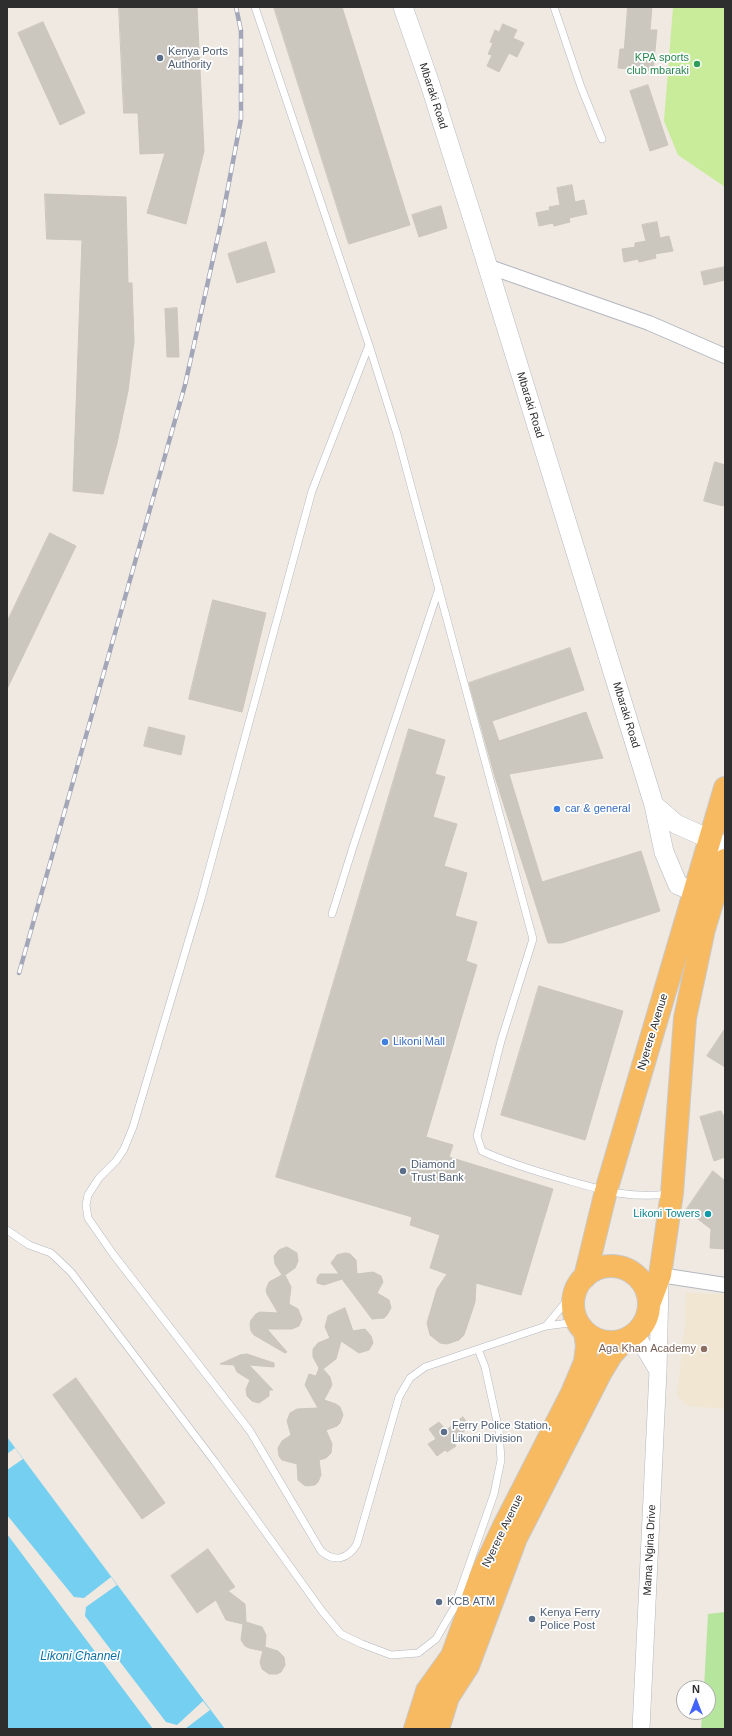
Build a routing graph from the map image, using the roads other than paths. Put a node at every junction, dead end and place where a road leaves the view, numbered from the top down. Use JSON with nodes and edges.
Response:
{"nodes":[{"id":1,"x":255,"y":7,"type":"edge"},
{"id":2,"x":403,"y":7,"type":"edge"},
{"id":3,"x":554,"y":7,"type":"edge"},
{"id":4,"x":602,"y":139,"type":"dead end"},
{"id":5,"x":488,"y":266,"type":"junction"},
{"id":6,"x":369,"y":345,"type":"junction"},
{"id":7,"x":725,"y":356,"type":"edge"},
{"id":8,"x":439,"y":588,"type":"junction"},
{"id":9,"x":725,"y":788,"type":"edge"},
{"id":10,"x":654,"y":805,"type":"junction"},
{"id":11,"x":718,"y":842,"type":"edge"},
{"id":12,"x":725,"y":860,"type":"edge"},
{"id":13,"x":704,"y":896,"type":"junction"},
{"id":14,"x":332,"y":914,"type":"dead end"},
{"id":15,"x":606,"y":1191,"type":"junction"},
{"id":16,"x":672,"y":1193,"type":"junction"},
{"id":17,"x":7,"y":1230,"type":"edge"},
{"id":18,"x":660,"y":1275,"type":"junction"},
{"id":19,"x":580,"y":1284,"type":"junction"},
{"id":20,"x":725,"y":1285,"type":"edge"},
{"id":21,"x":650,"y":1302,"type":"junction"},
{"id":22,"x":546,"y":1326,"type":"junction"},
{"id":23,"x":581,"y":1327,"type":"junction"},
{"id":24,"x":630,"y":1337,"type":"junction"},
{"id":25,"x":478,"y":1349,"type":"junction"},
{"id":26,"x":658,"y":1371,"type":"junction"},
{"id":27,"x":415,"y":1729,"type":"edge"},
{"id":28,"x":438,"y":1729,"type":"edge"},
{"id":29,"x":641,"y":1729,"type":"edge"}],
"edges":[{"from":1,"to":6,"type":"lane"},
{"from":2,"to":5,"type":"main road","name":"Mbaraki Road"},
{"from":3,"to":4,"type":"lane"},
{"from":5,"to":7,"type":"street"},
{"from":5,"to":10,"type":"main road","name":"Mbaraki Road"},
{"from":6,"to":8,"type":"lane"},
{"from":6,"to":25,"type":"lane"},
{"from":8,"to":14,"type":"lane"},
{"from":8,"to":15,"type":"lane"},
{"from":9,"to":11,"type":"highway","name":"Nyerere Avenue"},
{"from":10,"to":11,"type":"main road"},
{"from":10,"to":13,"type":"main road","name":"Mbaraki Road"},
{"from":11,"to":13,"type":"highway","name":"Nyerere Avenue"},
{"from":12,"to":13,"type":"highway","name":"Nyerere Avenue"},
{"from":13,"to":15,"type":"highway","name":"Nyerere Avenue"},
{"from":13,"to":16,"type":"highway","name":"Nyerere Avenue"},
{"from":15,"to":16,"type":"lane"},
{"from":15,"to":19,"type":"highway","name":"Nyerere Avenue"},
{"from":16,"to":18,"type":"highway","name":"Nyerere Avenue"},
{"from":17,"to":25,"type":"lane"},
{"from":18,"to":20,"type":"street"},
{"from":18,"to":21,"type":"highway","name":"Nyerere Avenue"},
{"from":18,"to":26,"type":"street","name":"Mama Ngina Drive"},
{"from":19,"to":21,"type":"highway"},
{"from":19,"to":22,"type":"lane"},
{"from":19,"to":23,"type":"highway"},
{"from":21,"to":24,"type":"highway"},
{"from":22,"to":23,"type":"lane"},
{"from":22,"to":25,"type":"lane"},
{"from":23,"to":24,"type":"highway"},
{"from":23,"to":27,"type":"highway","name":"Nyerere Avenue"},
{"from":24,"to":26,"type":"street"},
{"from":24,"to":28,"type":"highway","name":"Nyerere Avenue"},
{"from":26,"to":29,"type":"street","name":"Mama Ngina Drive"}]}
